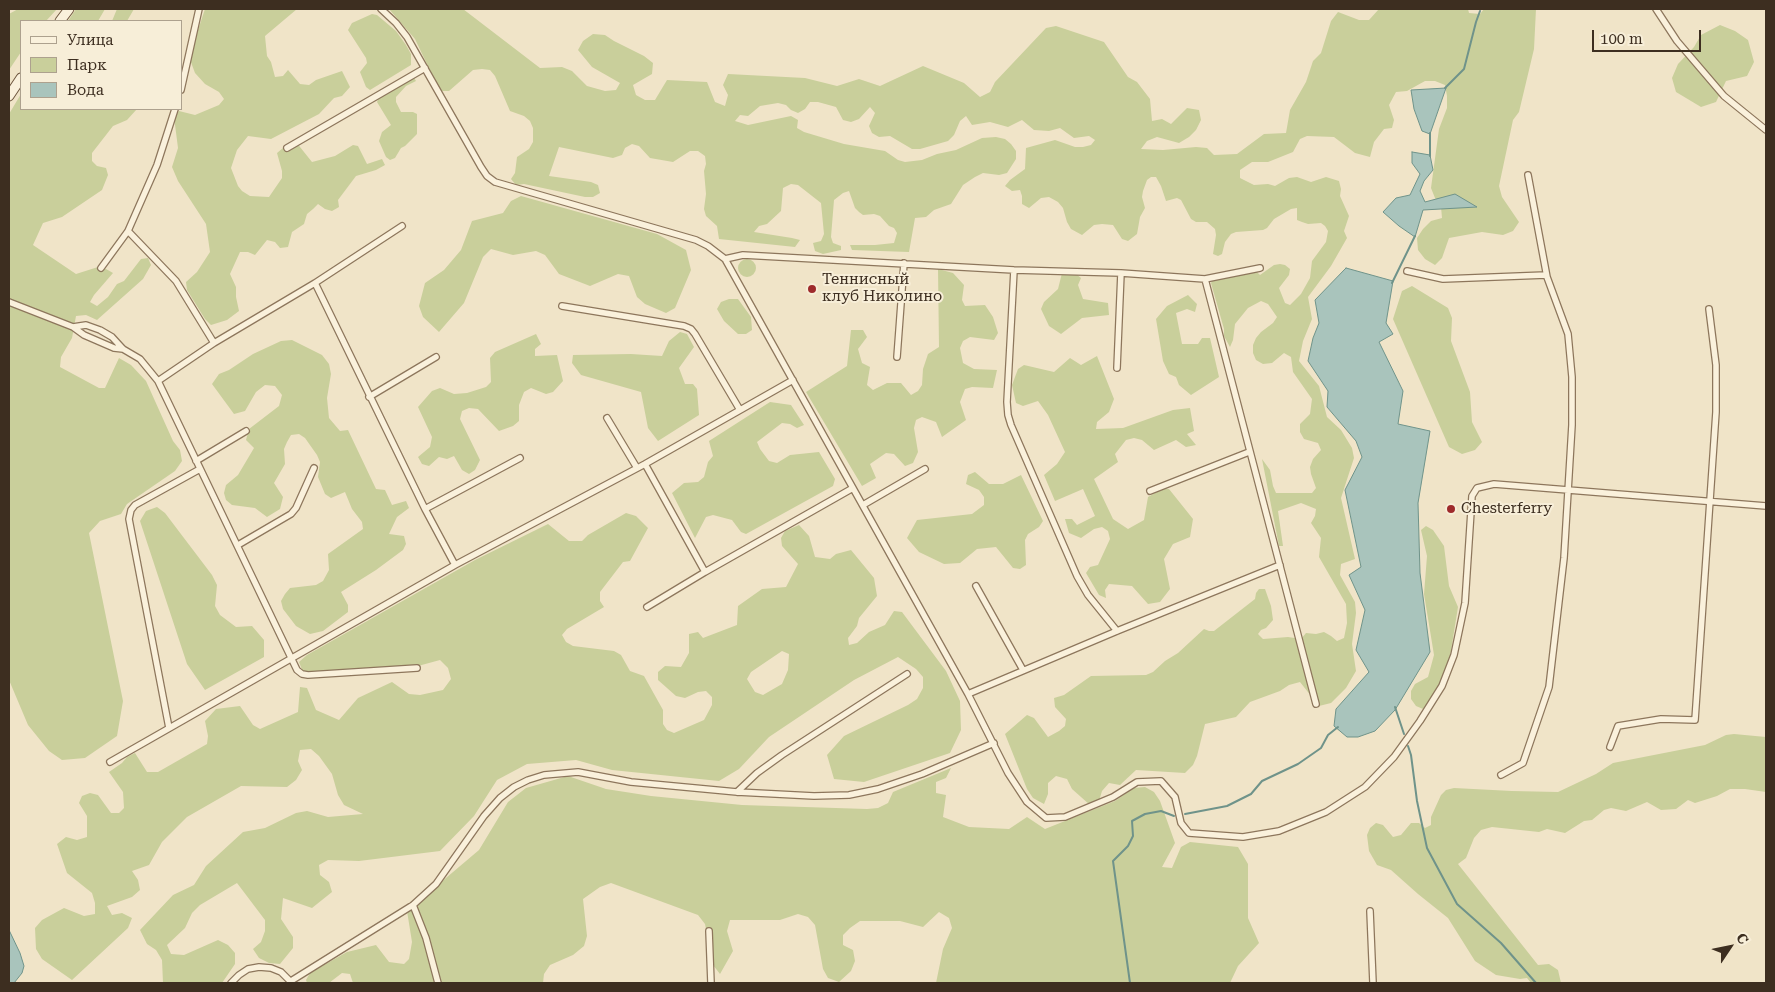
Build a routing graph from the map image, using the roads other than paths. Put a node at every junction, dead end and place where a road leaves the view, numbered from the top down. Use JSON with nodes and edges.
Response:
{"nodes":[{"id":1,"x":68,"y":9,"type":"edge"},
{"id":2,"x":199,"y":9,"type":"edge"},
{"id":3,"x":380,"y":9,"type":"edge"},
{"id":4,"x":1656,"y":9,"type":"edge"},
{"id":5,"x":61,"y":20,"type":"edge"},
{"id":6,"x":425,"y":68,"type":"junction"},
{"id":7,"x":20,"y":80,"type":"edge"},
{"id":8,"x":182,"y":86,"type":"edge"},
{"id":9,"x":9,"y":96,"type":"edge"},
{"id":10,"x":175,"y":110,"type":"edge"},
{"id":11,"x":1766,"y":130,"type":"edge"},
{"id":12,"x":287,"y":148,"type":"dead end"},
{"id":13,"x":1528,"y":176,"type":"dead end"},
{"id":14,"x":402,"y":226,"type":"dead end"},
{"id":15,"x":128,"y":231,"type":"junction"},
{"id":16,"x":725,"y":258,"type":"junction"},
{"id":17,"x":904,"y":263,"type":"junction"},
{"id":18,"x":101,"y":268,"type":"dead end"},
{"id":19,"x":1260,"y":268,"type":"dead end"},
{"id":20,"x":1014,"y":270,"type":"junction"},
{"id":21,"x":1407,"y":271,"type":"dead end"},
{"id":22,"x":1121,"y":273,"type":"junction"},
{"id":23,"x":1546,"y":275,"type":"junction"},
{"id":24,"x":1204,"y":279,"type":"junction"},
{"id":25,"x":315,"y":283,"type":"junction"},
{"id":26,"x":9,"y":302,"type":"edge"},
{"id":27,"x":562,"y":306,"type":"dead end"},
{"id":28,"x":1709,"y":309,"type":"dead end"},
{"id":29,"x":73,"y":327,"type":"junction"},
{"id":30,"x":214,"y":344,"type":"junction"},
{"id":31,"x":123,"y":349,"type":"junction"},
{"id":32,"x":436,"y":357,"type":"dead end"},
{"id":33,"x":897,"y":357,"type":"dead end"},
{"id":34,"x":1117,"y":368,"type":"dead end"},
{"id":35,"x":793,"y":380,"type":"junction"},
{"id":36,"x":158,"y":381,"type":"junction"},
{"id":37,"x":369,"y":397,"type":"junction"},
{"id":38,"x":740,"y":410,"type":"junction"},
{"id":39,"x":607,"y":418,"type":"dead end"},
{"id":40,"x":246,"y":431,"type":"dead end"},
{"id":41,"x":1248,"y":452,"type":"junction"},
{"id":42,"x":520,"y":458,"type":"dead end"},
{"id":43,"x":196,"y":461,"type":"junction"},
{"id":44,"x":645,"y":464,"type":"junction"},
{"id":45,"x":314,"y":468,"type":"dead end"},
{"id":46,"x":637,"y":468,"type":"junction"},
{"id":47,"x":925,"y":469,"type":"dead end"},
{"id":48,"x":200,"y":470,"type":"junction"},
{"id":49,"x":853,"y":488,"type":"junction"},
{"id":50,"x":1568,"y":490,"type":"junction"},
{"id":51,"x":1150,"y":491,"type":"dead end"},
{"id":52,"x":1711,"y":501,"type":"junction"},
{"id":53,"x":863,"y":505,"type":"junction"},
{"id":54,"x":1766,"y":506,"type":"edge"},
{"id":55,"x":425,"y":509,"type":"junction"},
{"id":56,"x":238,"y":545,"type":"junction"},
{"id":57,"x":455,"y":565,"type":"junction"},
{"id":58,"x":1280,"y":565,"type":"junction"},
{"id":59,"x":705,"y":572,"type":"junction"},
{"id":60,"x":976,"y":586,"type":"dead end"},
{"id":61,"x":647,"y":607,"type":"dead end"},
{"id":62,"x":1116,"y":631,"type":"junction"},
{"id":63,"x":291,"y":659,"type":"junction"},
{"id":64,"x":417,"y":668,"type":"dead end"},
{"id":65,"x":1023,"y":670,"type":"junction"},
{"id":66,"x":907,"y":674,"type":"dead end"},
{"id":67,"x":968,"y":694,"type":"junction"},
{"id":68,"x":1316,"y":704,"type":"dead end"},
{"id":69,"x":169,"y":728,"type":"junction"},
{"id":70,"x":994,"y":743,"type":"junction"},
{"id":71,"x":1610,"y":747,"type":"dead end"},
{"id":72,"x":110,"y":762,"type":"dead end"},
{"id":73,"x":1501,"y":775,"type":"dead end"},
{"id":74,"x":737,"y":792,"type":"junction"},
{"id":75,"x":413,"y":905,"type":"junction"},
{"id":76,"x":1370,"y":911,"type":"dead end"},
{"id":77,"x":709,"y":932,"type":"dead end"},
{"id":78,"x":292,"y":982,"type":"edge"},
{"id":79,"x":231,"y":983,"type":"edge"},
{"id":80,"x":438,"y":983,"type":"edge"},
{"id":81,"x":711,"y":983,"type":"edge"},
{"id":82,"x":1373,"y":983,"type":"edge"}],
"edges":[{"from":1,"to":5,"type":"main road"},
{"from":2,"to":8,"type":"street"},
{"from":3,"to":6,"type":"street"},
{"from":4,"to":11,"type":"street"},
{"from":6,"to":12,"type":"street"},
{"from":6,"to":16,"type":"street"},
{"from":7,"to":9,"type":"main road"},
{"from":10,"to":15,"type":"street"},
{"from":13,"to":23,"type":"street"},
{"from":14,"to":25,"type":"street"},
{"from":15,"to":18,"type":"street"},
{"from":15,"to":30,"type":"street"},
{"from":16,"to":17,"type":"street"},
{"from":16,"to":35,"type":"street"},
{"from":17,"to":20,"type":"street"},
{"from":17,"to":33,"type":"street"},
{"from":19,"to":24,"type":"street"},
{"from":20,"to":22,"type":"street"},
{"from":20,"to":62,"type":"street"},
{"from":21,"to":23,"type":"street"},
{"from":22,"to":24,"type":"street"},
{"from":22,"to":34,"type":"street"},
{"from":23,"to":50,"type":"street"},
{"from":24,"to":41,"type":"street"},
{"from":25,"to":30,"type":"street"},
{"from":25,"to":37,"type":"street"},
{"from":26,"to":29,"type":"street"},
{"from":27,"to":38,"type":"street"},
{"from":28,"to":52,"type":"street"},
{"from":29,"to":31,"type":"street"},
{"from":29,"to":31,"type":"street"},
{"from":30,"to":36,"type":"street"},
{"from":31,"to":36,"type":"street"},
{"from":32,"to":37,"type":"street"},
{"from":35,"to":38,"type":"street"},
{"from":35,"to":49,"type":"street"},
{"from":36,"to":43,"type":"street"},
{"from":37,"to":55,"type":"street"},
{"from":38,"to":44,"type":"street"},
{"from":39,"to":46,"type":"street"},
{"from":40,"to":43,"type":"street"},
{"from":41,"to":51,"type":"street"},
{"from":41,"to":58,"type":"street"},
{"from":42,"to":55,"type":"street"},
{"from":43,"to":48,"type":"street"},
{"from":44,"to":46,"type":"street"},
{"from":44,"to":59,"type":"street"},
{"from":45,"to":56,"type":"street"},
{"from":46,"to":57,"type":"street"},
{"from":47,"to":53,"type":"street"},
{"from":48,"to":56,"type":"street"},
{"from":48,"to":69,"type":"street"},
{"from":49,"to":53,"type":"street"},
{"from":49,"to":59,"type":"street"},
{"from":50,"to":52,"type":"street"},
{"from":50,"to":70,"type":"street"},
{"from":50,"to":73,"type":"street"},
{"from":52,"to":54,"type":"street"},
{"from":52,"to":71,"type":"street"},
{"from":53,"to":67,"type":"street"},
{"from":55,"to":57,"type":"street"},
{"from":56,"to":63,"type":"street"},
{"from":57,"to":63,"type":"street"},
{"from":58,"to":62,"type":"street"},
{"from":58,"to":68,"type":"street"},
{"from":59,"to":61,"type":"street"},
{"from":60,"to":65,"type":"street"},
{"from":62,"to":65,"type":"street"},
{"from":63,"to":64,"type":"street"},
{"from":63,"to":69,"type":"street"},
{"from":65,"to":67,"type":"street"},
{"from":66,"to":74,"type":"street"},
{"from":67,"to":70,"type":"street"},
{"from":69,"to":72,"type":"street"},
{"from":70,"to":74,"type":"street"},
{"from":74,"to":75,"type":"street"},
{"from":75,"to":78,"type":"street"},
{"from":75,"to":80,"type":"street"},
{"from":76,"to":82,"type":"street"},
{"from":77,"to":81,"type":"street"},
{"from":78,"to":79,"type":"street"}]}
